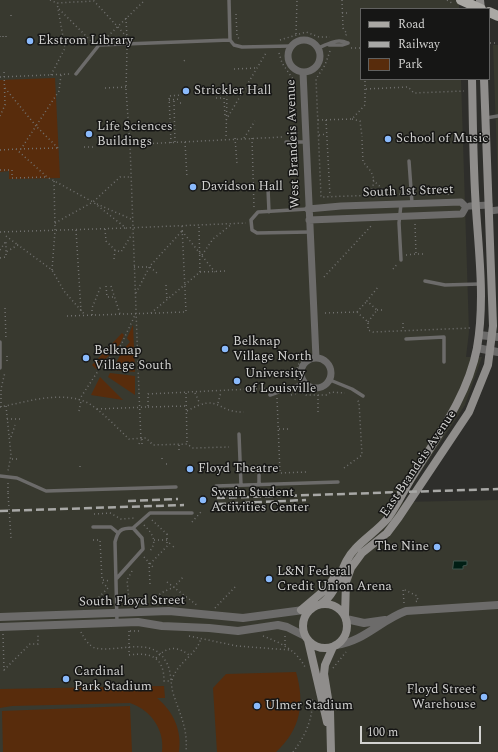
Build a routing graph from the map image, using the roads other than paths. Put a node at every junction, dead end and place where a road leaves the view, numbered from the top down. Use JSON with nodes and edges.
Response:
{"nodes":[{"id":1,"x":229,"y":0,"type":"edge"},
{"id":2,"x":467,"y":3,"type":"edge"},
{"id":3,"x":479,"y":8,"type":"edge"},
{"id":4,"x":230,"y":40,"type":"junction"},
{"id":5,"x":329,"y":45,"type":"dead end"},
{"id":6,"x":291,"y":46,"type":"junction"},
{"id":7,"x":318,"y":48,"type":"junction"},
{"id":8,"x":303,"y":72,"type":"junction"},
{"id":9,"x":76,"y":74,"type":"road end"},
{"id":10,"x":472,"y":80,"type":"edge"},
{"id":11,"x":484,"y":80,"type":"edge"},
{"id":12,"x":498,"y":116,"type":"edge"},
{"id":13,"x":486,"y":118,"type":"junction"},
{"id":14,"x":286,"y":142,"type":"dead end"},
{"id":15,"x":305,"y":142,"type":"junction"},
{"id":16,"x":409,"y":161,"type":"dead end"},
{"id":17,"x":268,"y":189,"type":"dead end"},
{"id":18,"x":412,"y":203,"type":"junction"},
{"id":19,"x":401,"y":204,"type":"junction"},
{"id":20,"x":466,"y":206,"type":"junction"},
{"id":21,"x":476,"y":206,"type":"junction"},
{"id":22,"x":492,"y":209,"type":"edge"},
{"id":23,"x":269,"y":212,"type":"junction"},
{"id":24,"x":309,"y":215,"type":"junction"},
{"id":25,"x":400,"y":217,"type":"junction"},
{"id":26,"x":309,"y":232,"type":"junction"},
{"id":27,"x":401,"y":260,"type":"dead end"},
{"id":28,"x":425,"y":281,"type":"dead end"},
{"id":29,"x":480,"y":284,"type":"junction"},
{"id":30,"x":479,"y":335,"type":"junction"},
{"id":31,"x":495,"y":337,"type":"edge"},
{"id":32,"x":406,"y":339,"type":"dead end"},
{"id":33,"x":0,"y":342,"type":"edge"},
{"id":34,"x":477,"y":348,"type":"junction"},
{"id":35,"x":494,"y":351,"type":"edge"},
{"id":36,"x":316,"y":358,"type":"junction"},
{"id":37,"x":444,"y":362,"type":"dead end"},
{"id":38,"x":0,"y":368,"type":"edge"},
{"id":39,"x":330,"y":380,"type":"junction"},
{"id":40,"x":304,"y":383,"type":"junction"},
{"id":41,"x":270,"y":395,"type":"dead end"},
{"id":42,"x":363,"y":396,"type":"dead end"},
{"id":43,"x":239,"y":434,"type":"dead end"},
{"id":44,"x":259,"y":475,"type":"dead end"},
{"id":45,"x":0,"y":476,"type":"edge"},
{"id":46,"x":338,"y":482,"type":"dead end"},
{"id":47,"x":241,"y":485,"type":"junction"},
{"id":48,"x":259,"y":485,"type":"junction"},
{"id":49,"x":216,"y":486,"type":"dead end"},
{"id":50,"x":176,"y":487,"type":"dead end"},
{"id":51,"x":192,"y":513,"type":"dead end"},
{"id":52,"x":93,"y":527,"type":"dead end"},
{"id":53,"x":133,"y":528,"type":"junction"},
{"id":54,"x":117,"y":532,"type":"junction"},
{"id":55,"x":345,"y":561,"type":"junction"},
{"id":56,"x":117,"y":578,"type":"junction"},
{"id":57,"x":321,"y":604,"type":"junction"},
{"id":58,"x":498,"y":606,"type":"edge"},
{"id":59,"x":311,"y":609,"type":"junction"},
{"id":60,"x":301,"y":610,"type":"junction"},
{"id":61,"x":117,"y":613,"type":"junction"},
{"id":62,"x":0,"y":617,"type":"edge"},
{"id":63,"x":345,"y":618,"type":"junction"},
{"id":64,"x":388,"y":620,"type":"junction"},
{"id":65,"x":118,"y":623,"type":"junction"},
{"id":66,"x":2,"y":631,"type":"edge"},
{"id":67,"x":306,"y":638,"type":"junction"},
{"id":68,"x":334,"y":646,"type":"junction"},
{"id":69,"x":330,"y":730,"type":"junction"},
{"id":70,"x":331,"y":752,"type":"edge"}],
"edges":[{"from":1,"to":4,"type":"lane"},
{"from":2,"to":3,"type":"main road"},
{"from":4,"to":6,"type":"lane"},
{"from":4,"to":9,"type":"lane"},
{"from":5,"to":7,"type":"lane"},
{"from":6,"to":7,"type":"street"},
{"from":6,"to":8,"type":"street"},
{"from":7,"to":8,"type":"street"},
{"from":8,"to":15,"type":"street","name":"West Brandeis Avenue"},
{"from":10,"to":21,"type":"main road","name":"East Brandeis Avenue"},
{"from":11,"to":13,"type":"main road","name":"East Brandeis Avenue"},
{"from":12,"to":13,"type":"lane"},
{"from":13,"to":22,"type":"main road","name":"East Brandeis Avenue"},
{"from":14,"to":15,"type":"lane"},
{"from":15,"to":24,"type":"street","name":"West Brandeis Avenue"},
{"from":16,"to":18,"type":"lane"},
{"from":17,"to":23,"type":"lane"},
{"from":18,"to":19,"type":"street","name":"South 1st Street"},
{"from":18,"to":20,"type":"street","name":"South 1st Street"},
{"from":19,"to":24,"type":"street","name":"South 1st Street"},
{"from":19,"to":25,"type":"lane"},
{"from":20,"to":21,"type":"street"},
{"from":20,"to":25,"type":"street","name":"South 1st Street"},
{"from":21,"to":22,"type":"street"},
{"from":21,"to":29,"type":"main road","name":"East Brandeis Avenue"},
{"from":22,"to":31,"type":"main road","name":"East Brandeis Avenue"},
{"from":23,"to":24,"type":"lane"},
{"from":23,"to":26,"type":"lane"},
{"from":24,"to":25,"type":"street","name":"South 1st Street"},
{"from":24,"to":26,"type":"street"},
{"from":25,"to":27,"type":"lane"},
{"from":26,"to":36,"type":"street"},
{"from":28,"to":29,"type":"lane"},
{"from":29,"to":30,"type":"main road","name":"East Brandeis Avenue"},
{"from":30,"to":31,"type":"street"},
{"from":30,"to":34,"type":"main road","name":"East Brandeis Avenue"},
{"from":31,"to":35,"type":"main road","name":"East Brandeis Avenue"},
{"from":32,"to":37,"type":"lane"},
{"from":33,"to":38,"type":"lane"},
{"from":34,"to":35,"type":"street"},
{"from":34,"to":55,"type":"main road","name":"East Brandeis Avenue"},
{"from":35,"to":63,"type":"main road","name":"East Brandeis Avenue"},
{"from":36,"to":39,"type":"street"},
{"from":36,"to":40,"type":"street"},
{"from":39,"to":40,"type":"street"},
{"from":39,"to":42,"type":"lane"},
{"from":40,"to":41,"type":"lane"},
{"from":43,"to":47,"type":"lane"},
{"from":44,"to":48,"type":"lane"},
{"from":45,"to":50,"type":"lane"},
{"from":46,"to":48,"type":"lane"},
{"from":47,"to":48,"type":"lane"},
{"from":47,"to":49,"type":"lane"},
{"from":51,"to":53,"type":"lane"},
{"from":52,"to":54,"type":"lane"},
{"from":53,"to":54,"type":"lane"},
{"from":53,"to":56,"type":"lane"},
{"from":54,"to":56,"type":"lane"},
{"from":55,"to":57,"type":"main road","name":"East Brandeis Avenue"},
{"from":55,"to":60,"type":"main road"},
{"from":56,"to":61,"type":"lane"},
{"from":57,"to":59,"type":"main road"},
{"from":57,"to":63,"type":"main road"},
{"from":58,"to":64,"type":"street"},
{"from":59,"to":60,"type":"street","name":"South Floyd Street"},
{"from":59,"to":67,"type":"main road"},
{"from":60,"to":61,"type":"street","name":"South Floyd Street"},
{"from":61,"to":62,"type":"street","name":"South Floyd Street"},
{"from":61,"to":65,"type":"lane"},
{"from":63,"to":64,"type":"street"},
{"from":63,"to":68,"type":"main road"},
{"from":64,"to":68,"type":"street"},
{"from":65,"to":66,"type":"street","name":"South Floyd Street"},
{"from":65,"to":67,"type":"street","name":"South Floyd Street"},
{"from":67,"to":68,"type":"main road"},
{"from":67,"to":69,"type":"main road"},
{"from":68,"to":69,"type":"main road"},
{"from":69,"to":70,"type":"main road"}]}
